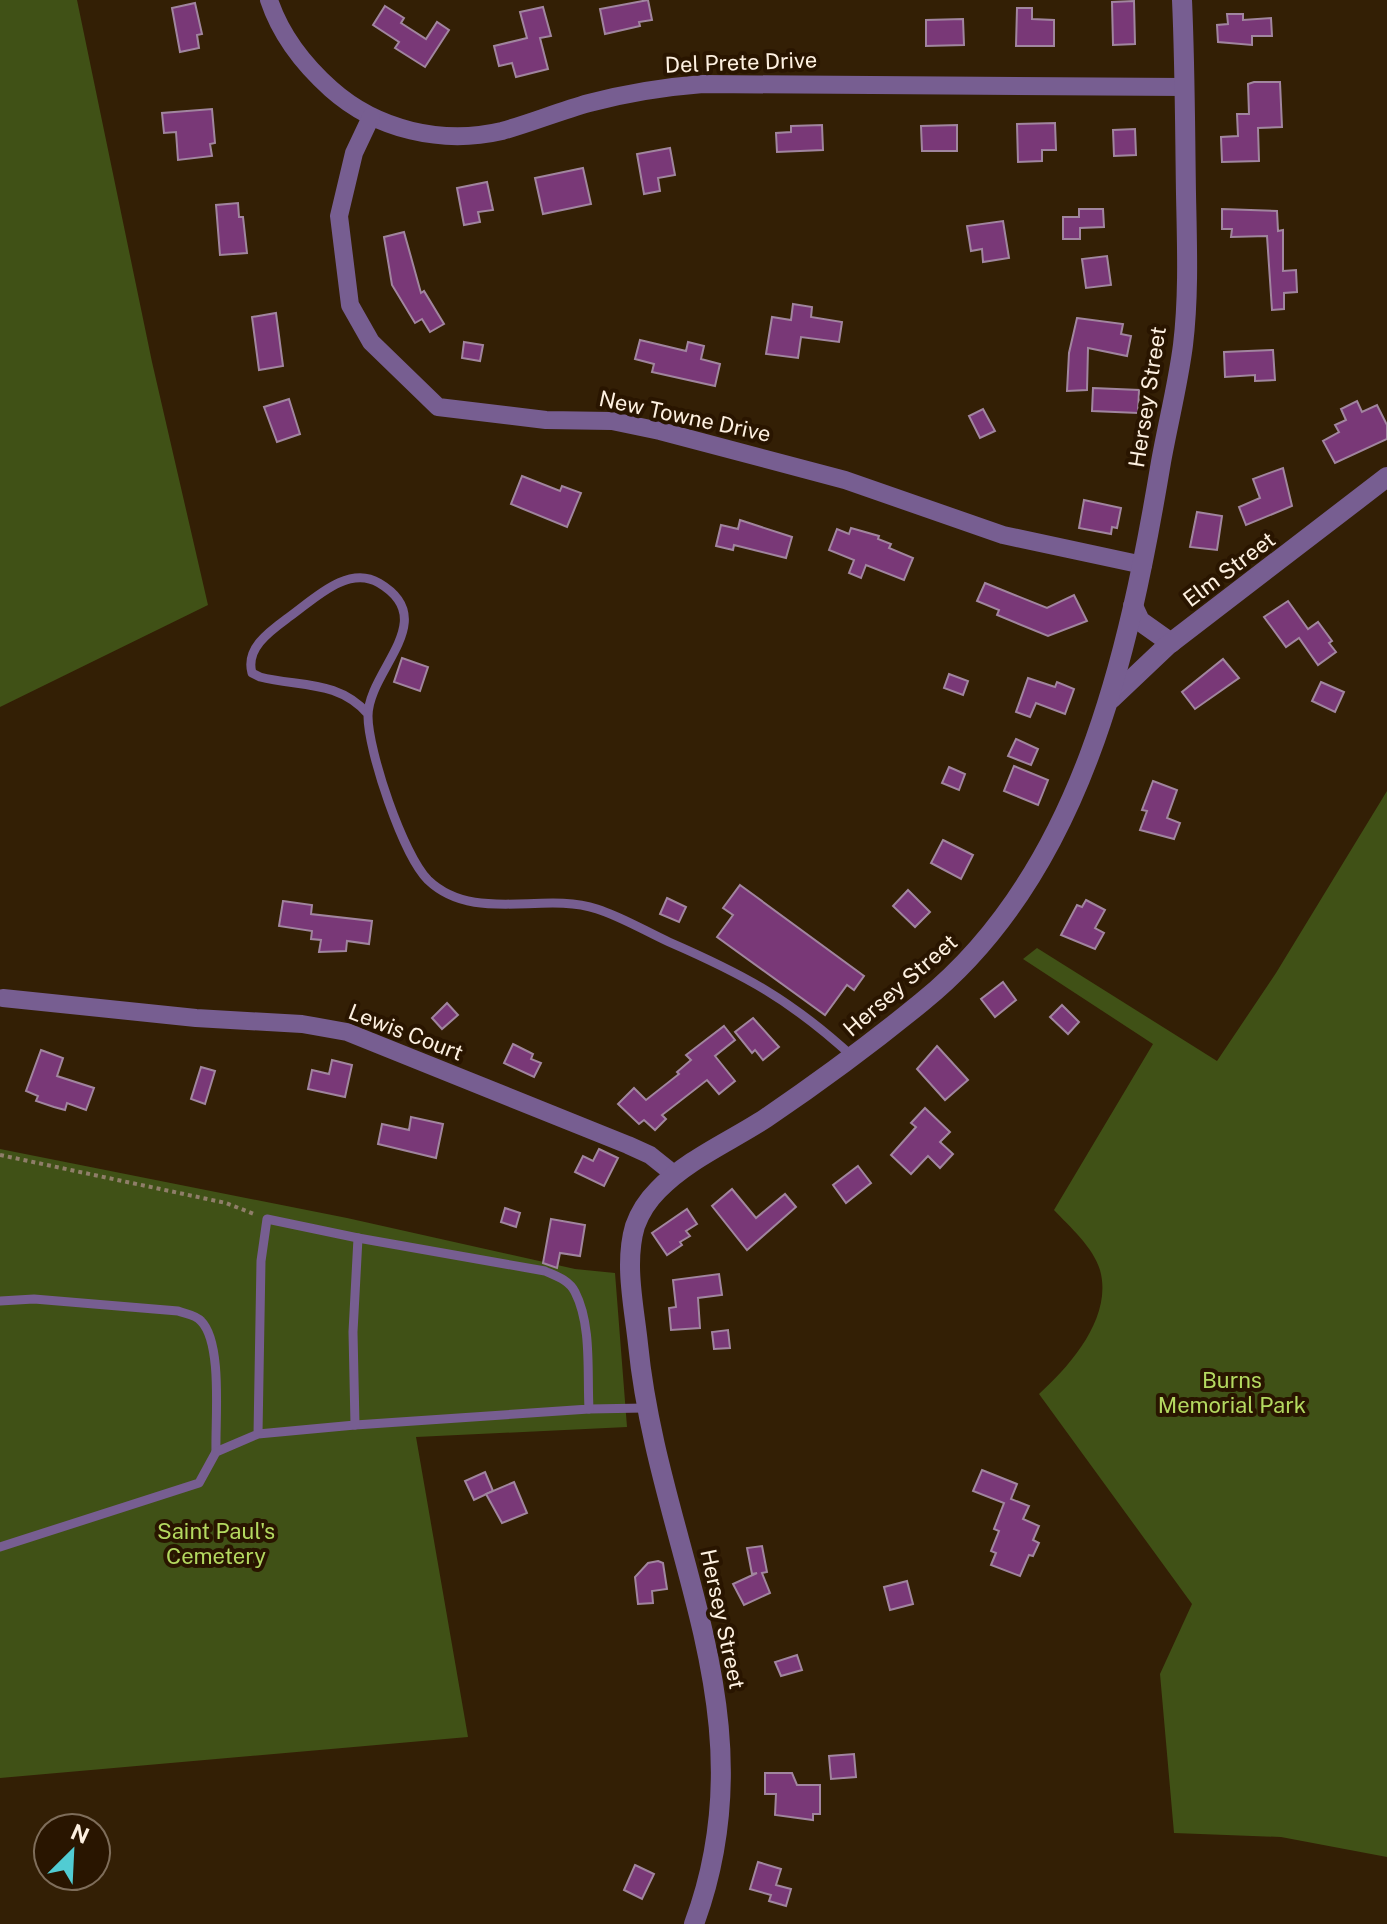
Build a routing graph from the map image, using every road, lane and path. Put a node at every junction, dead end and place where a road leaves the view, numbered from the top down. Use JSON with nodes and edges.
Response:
{"nodes":[{"id":1,"x":269,"y":0,"type":"edge"},
{"id":2,"x":1182,"y":0,"type":"edge"},
{"id":3,"x":1185,"y":87,"type":"junction"},
{"id":4,"x":371,"y":117,"type":"junction"},
{"id":5,"x":1387,"y":477,"type":"edge"},
{"id":6,"x":1143,"y":565,"type":"junction"},
{"id":7,"x":1133,"y":606,"type":"junction"},
{"id":8,"x":1171,"y":643,"type":"junction"},
{"id":9,"x":1106,"y":705,"type":"junction"},
{"id":10,"x":368,"y":714,"type":"junction"},
{"id":11,"x":1,"y":997,"type":"edge"},
{"id":12,"x":853,"y":1057,"type":"junction"},
{"id":13,"x":0,"y":1155,"type":"edge"},
{"id":14,"x":675,"y":1175,"type":"junction"},
{"id":15,"x":267,"y":1219,"type":"junction"},
{"id":16,"x":358,"y":1238,"type":"junction"},
{"id":17,"x":0,"y":1301,"type":"edge"},
{"id":18,"x":645,"y":1408,"type":"junction"},
{"id":19,"x":589,"y":1409,"type":"junction"},
{"id":20,"x":355,"y":1425,"type":"junction"},
{"id":21,"x":258,"y":1434,"type":"junction"},
{"id":22,"x":216,"y":1452,"type":"junction"},
{"id":23,"x":0,"y":1547,"type":"edge"},
{"id":24,"x":694,"y":1924,"type":"edge"}],
"edges":[{"from":1,"to":4,"type":"street","name":"Del Prete Drive"},
{"from":2,"to":3,"type":"street","name":"Hersey Street"},
{"from":3,"to":4,"type":"street","name":"Del Prete Drive"},
{"from":3,"to":6,"type":"street","name":"Hersey Street"},
{"from":4,"to":6,"type":"street","name":"New Towne Drive"},
{"from":5,"to":8,"type":"street","name":"Elm Street"},
{"from":6,"to":7,"type":"street","name":"Hersey Street"},
{"from":7,"to":8,"type":"street"},
{"from":7,"to":9,"type":"street","name":"Hersey Street"},
{"from":8,"to":9,"type":"street","name":"Elm Street"},
{"from":9,"to":12,"type":"street","name":"Hersey Street"},
{"from":10,"to":10,"type":"lane"},
{"from":10,"to":12,"type":"lane"},
{"from":11,"to":14,"type":"street","name":"Lewis Court"},
{"from":12,"to":14,"type":"street","name":"Hersey Street"},
{"from":13,"to":15,"type":"path"},
{"from":14,"to":18,"type":"street","name":"Hersey Street"},
{"from":15,"to":16,"type":"lane"},
{"from":15,"to":21,"type":"lane"},
{"from":16,"to":19,"type":"lane"},
{"from":16,"to":20,"type":"lane"},
{"from":17,"to":22,"type":"lane"},
{"from":18,"to":19,"type":"lane"},
{"from":18,"to":24,"type":"street","name":"Hersey Street"},
{"from":19,"to":20,"type":"lane"},
{"from":20,"to":21,"type":"lane"},
{"from":21,"to":22,"type":"lane"},
{"from":22,"to":23,"type":"lane"}]}
